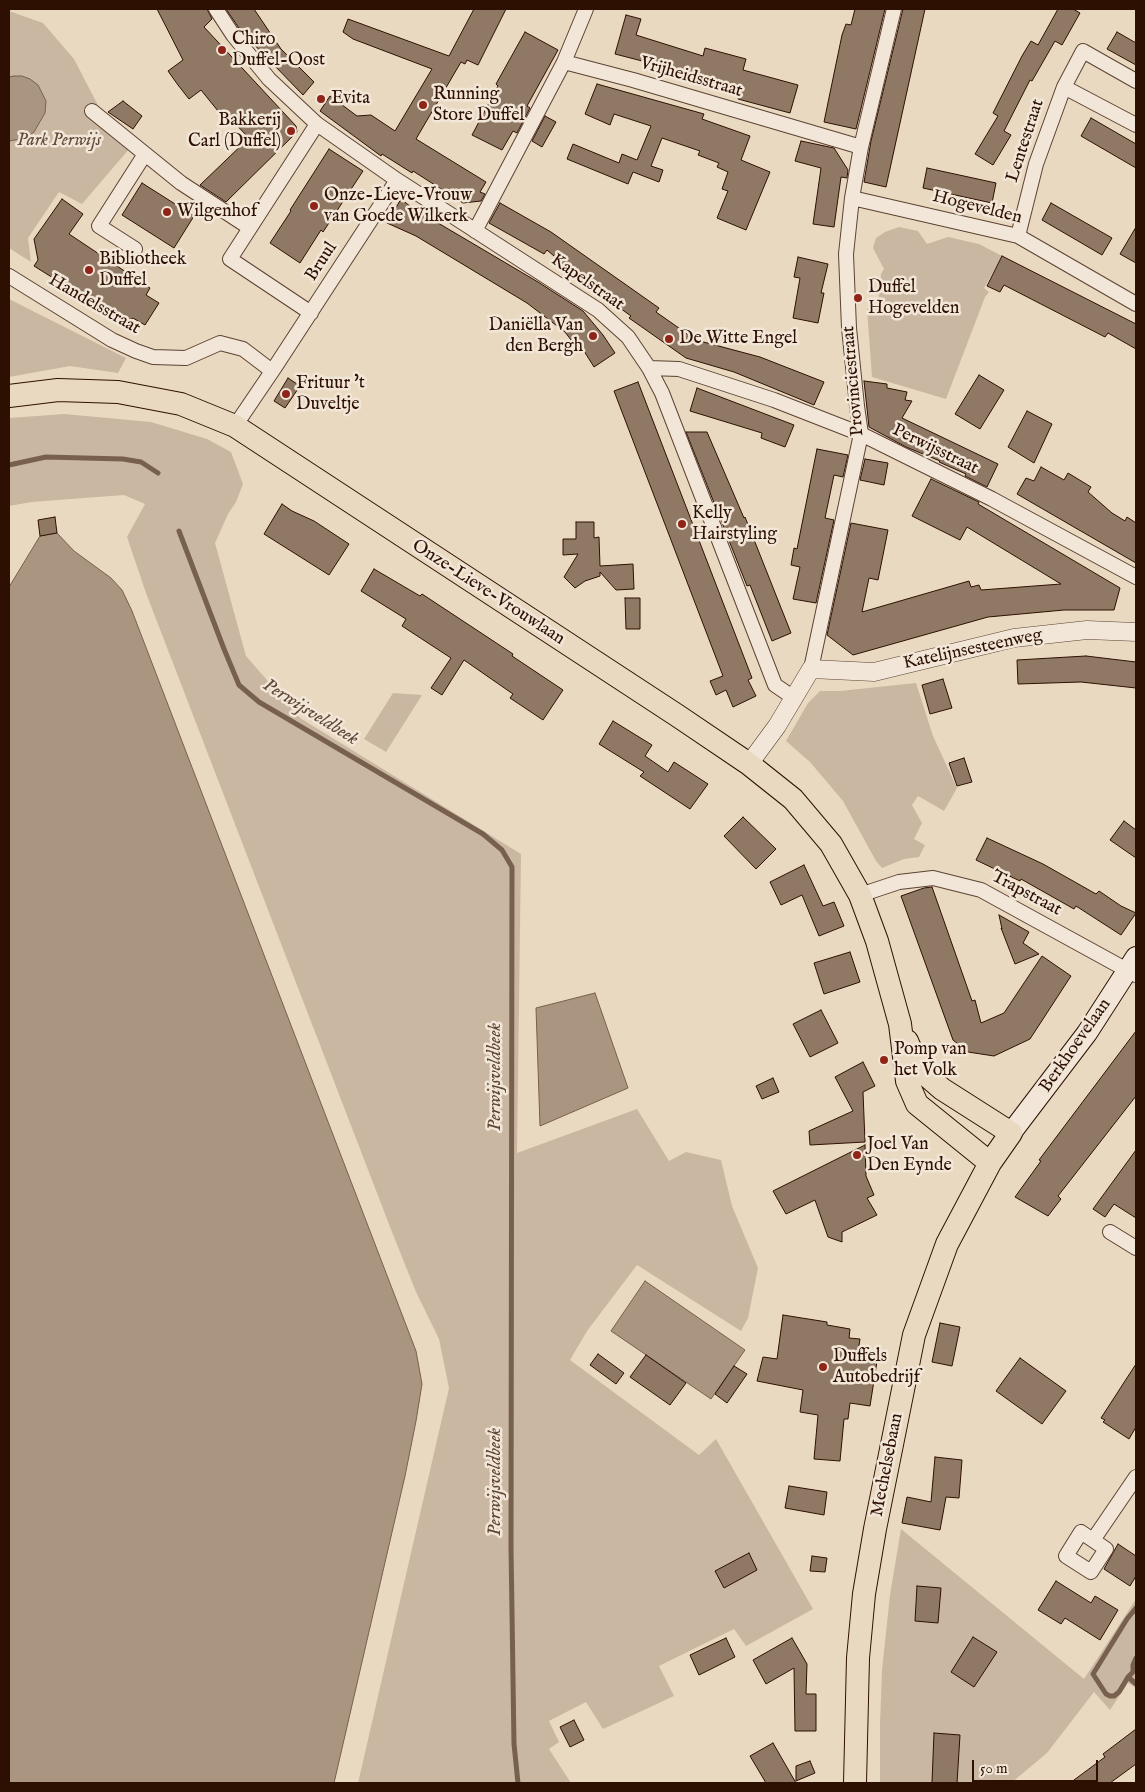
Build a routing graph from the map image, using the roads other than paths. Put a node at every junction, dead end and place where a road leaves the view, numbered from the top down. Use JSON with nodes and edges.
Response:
{"nodes":[{"id":1,"x":216,"y":9,"type":"edge"},
{"id":2,"x":586,"y":9,"type":"edge"},
{"id":3,"x":894,"y":9,"type":"edge"},
{"id":4,"x":564,"y":62,"type":"junction"},
{"id":5,"x":1136,"y":81,"type":"edge"},
{"id":6,"x":1064,"y":87,"type":"junction"},
{"id":7,"x":92,"y":111,"type":"dead end"},
{"id":8,"x":317,"y":124,"type":"junction"},
{"id":9,"x":1136,"y":125,"type":"edge"},
{"id":10,"x":862,"y":148,"type":"junction"},
{"id":11,"x":145,"y":154,"type":"junction"},
{"id":12,"x":397,"y":180,"type":"junction"},
{"id":13,"x":852,"y":198,"type":"junction"},
{"id":14,"x":250,"y":228,"type":"junction"},
{"id":15,"x":475,"y":231,"type":"junction"},
{"id":16,"x":1018,"y":236,"type":"junction"},
{"id":17,"x":135,"y":249,"type":"dead end"},
{"id":18,"x":9,"y":276,"type":"edge"},
{"id":19,"x":1136,"y":304,"type":"edge"},
{"id":20,"x":311,"y":313,"type":"junction"},
{"id":21,"x":649,"y":368,"type":"junction"},
{"id":22,"x":272,"y":371,"type":"junction"},
{"id":23,"x":9,"y":396,"type":"edge"},
{"id":24,"x":235,"y":426,"type":"junction"},
{"id":25,"x":861,"y":434,"type":"junction"},
{"id":26,"x":1136,"y":577,"type":"edge"},
{"id":27,"x":1136,"y":632,"type":"edge"},
{"id":28,"x":811,"y":669,"type":"junction"},
{"id":29,"x":794,"y":698,"type":"junction"},
{"id":30,"x":749,"y":764,"type":"junction"},
{"id":31,"x":860,"y":896,"type":"junction"},
{"id":32,"x":1134,"y":968,"type":"edge"},
{"id":33,"x":900,"y":1024,"type":"junction"},
{"id":34,"x":1011,"y":1133,"type":"junction"},
{"id":35,"x":990,"y":1163,"type":"junction"},
{"id":36,"x":1110,"y":1232,"type":"dead end"},
{"id":37,"x":1136,"y":1248,"type":"edge"},
{"id":38,"x":1136,"y":1477,"type":"edge"},
{"id":39,"x":1093,"y":1540,"type":"dead end"},
{"id":40,"x":855,"y":1783,"type":"edge"}],
"edges":[{"from":1,"to":8,"type":"street","name":"Kapelstraat"},
{"from":2,"to":4,"type":"street"},
{"from":3,"to":10,"type":"street","name":"Provinciestraat"},
{"from":4,"to":10,"type":"street","name":"Vrijheidsstraat"},
{"from":4,"to":15,"type":"street"},
{"from":5,"to":6,"type":"street","name":"Lentestraat"},
{"from":6,"to":9,"type":"street"},
{"from":6,"to":16,"type":"street","name":"Lentestraat"},
{"from":7,"to":11,"type":"street"},
{"from":8,"to":12,"type":"street","name":"Kapelstraat"},
{"from":8,"to":14,"type":"street"},
{"from":10,"to":13,"type":"street","name":"Provinciestraat"},
{"from":11,"to":14,"type":"street"},
{"from":11,"to":17,"type":"street"},
{"from":12,"to":15,"type":"street","name":"Kapelstraat"},
{"from":12,"to":20,"type":"street","name":"Bruul"},
{"from":13,"to":16,"type":"street","name":"Hogevelden"},
{"from":13,"to":25,"type":"street","name":"Provinciestraat"},
{"from":14,"to":20,"type":"street"},
{"from":15,"to":21,"type":"street","name":"Kapelstraat"},
{"from":16,"to":19,"type":"street","name":"Hogevelden"},
{"from":18,"to":22,"type":"street","name":"Handelsstraat"},
{"from":20,"to":22,"type":"street","name":"Bruul"},
{"from":21,"to":25,"type":"street","name":"Perwijsstraat"},
{"from":21,"to":29,"type":"street","name":"Kapelstraat"},
{"from":22,"to":24,"type":"street","name":"Bruul"},
{"from":23,"to":24,"type":"main road","name":"Onze-Lieve-Vrouwlaan"},
{"from":24,"to":30,"type":"main road","name":"Onze-Lieve-Vrouwlaan"},
{"from":25,"to":26,"type":"street","name":"Perwijsstraat"},
{"from":25,"to":28,"type":"street","name":"Provinciestraat"},
{"from":27,"to":28,"type":"street","name":"Katelijnsesteenweg"},
{"from":28,"to":29,"type":"street","name":"Provinciestraat"},
{"from":29,"to":30,"type":"street","name":"Provinciestraat"},
{"from":30,"to":31,"type":"main road","name":"Onze-Lieve-Vrouwlaan"},
{"from":31,"to":32,"type":"street","name":"Trapstraat"},
{"from":31,"to":33,"type":"main road","name":"Onze-Lieve-Vrouwlaan"},
{"from":32,"to":34,"type":"main road","name":"Berkhoevelaan"},
{"from":33,"to":34,"type":"main road"},
{"from":33,"to":35,"type":"main road"},
{"from":34,"to":35,"type":"main road","name":"Mechelsebaan"},
{"from":35,"to":40,"type":"main road","name":"Mechelsebaan"},
{"from":36,"to":37,"type":"street"},
{"from":38,"to":39,"type":"street"}]}
